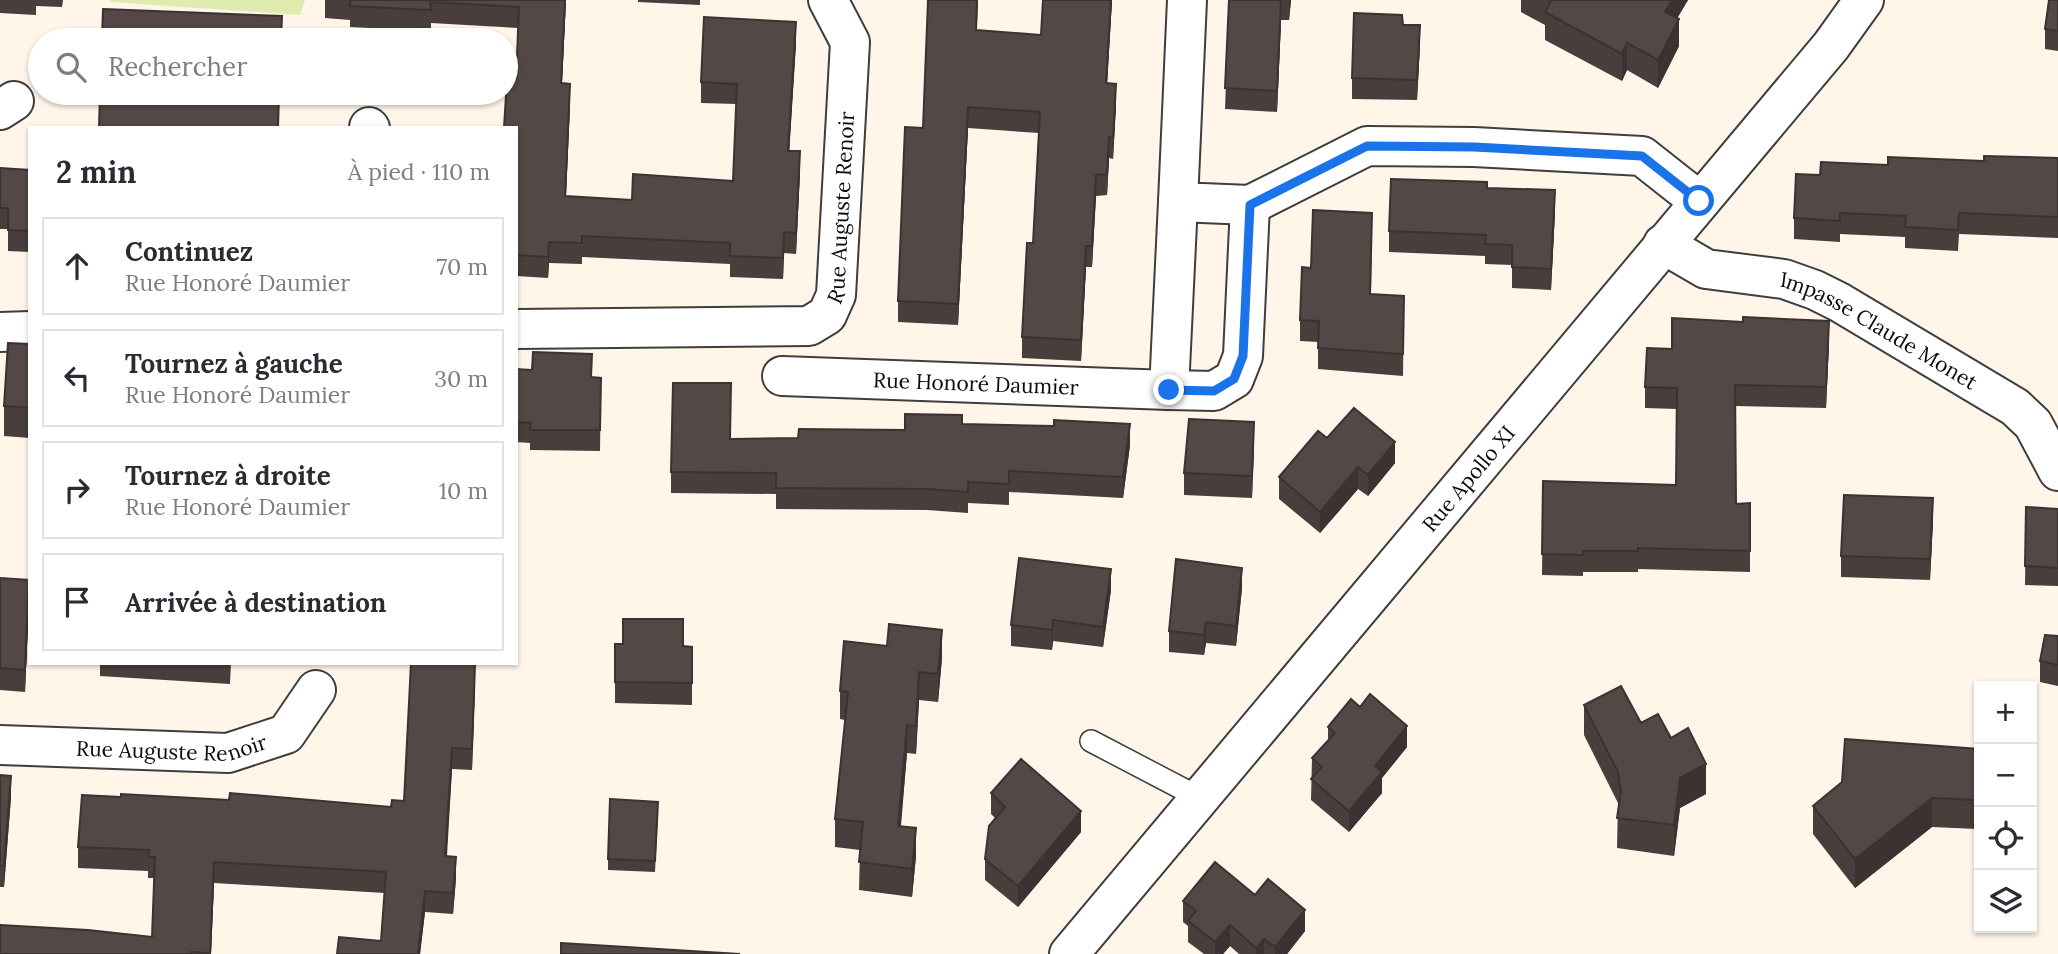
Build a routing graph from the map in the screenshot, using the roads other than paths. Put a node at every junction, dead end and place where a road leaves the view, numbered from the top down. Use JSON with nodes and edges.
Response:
{"nodes":[{"id":1,"x":828,"y":0,"type":"edge"},
{"id":2,"x":1187,"y":0,"type":"edge"},
{"id":3,"x":1864,"y":0,"type":"edge"},
{"id":4,"x":1699,"y":201,"type":"junction"},
{"id":5,"x":1178,"y":202,"type":"junction"},
{"id":6,"x":1250,"y":205,"type":"junction"},
{"id":7,"x":1664,"y":244,"type":"junction"},
{"id":8,"x":518,"y":329,"type":"edge"},
{"id":9,"x":28,"y":331,"type":"edge"},
{"id":10,"x":0,"y":332,"type":"edge"},
{"id":11,"x":782,"y":376,"type":"dead end"},
{"id":12,"x":1169,"y":390,"type":"junction"},
{"id":13,"x":2058,"y":471,"type":"edge"},
{"id":14,"x":316,"y":690,"type":"dead end"},
{"id":15,"x":1091,"y":741,"type":"dead end"},
{"id":16,"x":0,"y":745,"type":"edge"},
{"id":17,"x":1200,"y":798,"type":"junction"},
{"id":18,"x":1069,"y":954,"type":"edge"}],
"edges":[{"from":1,"to":8,"type":"street","name":"Rue Auguste Renoir"},
{"from":2,"to":5,"type":"street"},
{"from":3,"to":4,"type":"street","name":"Rue Apollo XI"},
{"from":4,"to":6,"type":"street"},
{"from":4,"to":7,"type":"street","name":"Rue Apollo XI"},
{"from":5,"to":6,"type":"street"},
{"from":5,"to":12,"type":"street"},
{"from":6,"to":12,"type":"street","name":"Rue Honoré Daumier"},
{"from":7,"to":13,"type":"street","name":"Impasse Claude Monet"},
{"from":7,"to":17,"type":"street","name":"Rue Apollo XI"},
{"from":9,"to":10,"type":"street"},
{"from":11,"to":12,"type":"street","name":"Rue Honoré Daumier"},
{"from":14,"to":16,"type":"street","name":"Rue Auguste Renoir"},
{"from":15,"to":17,"type":"lane"},
{"from":17,"to":18,"type":"street","name":"Rue Apollo XI"}]}
